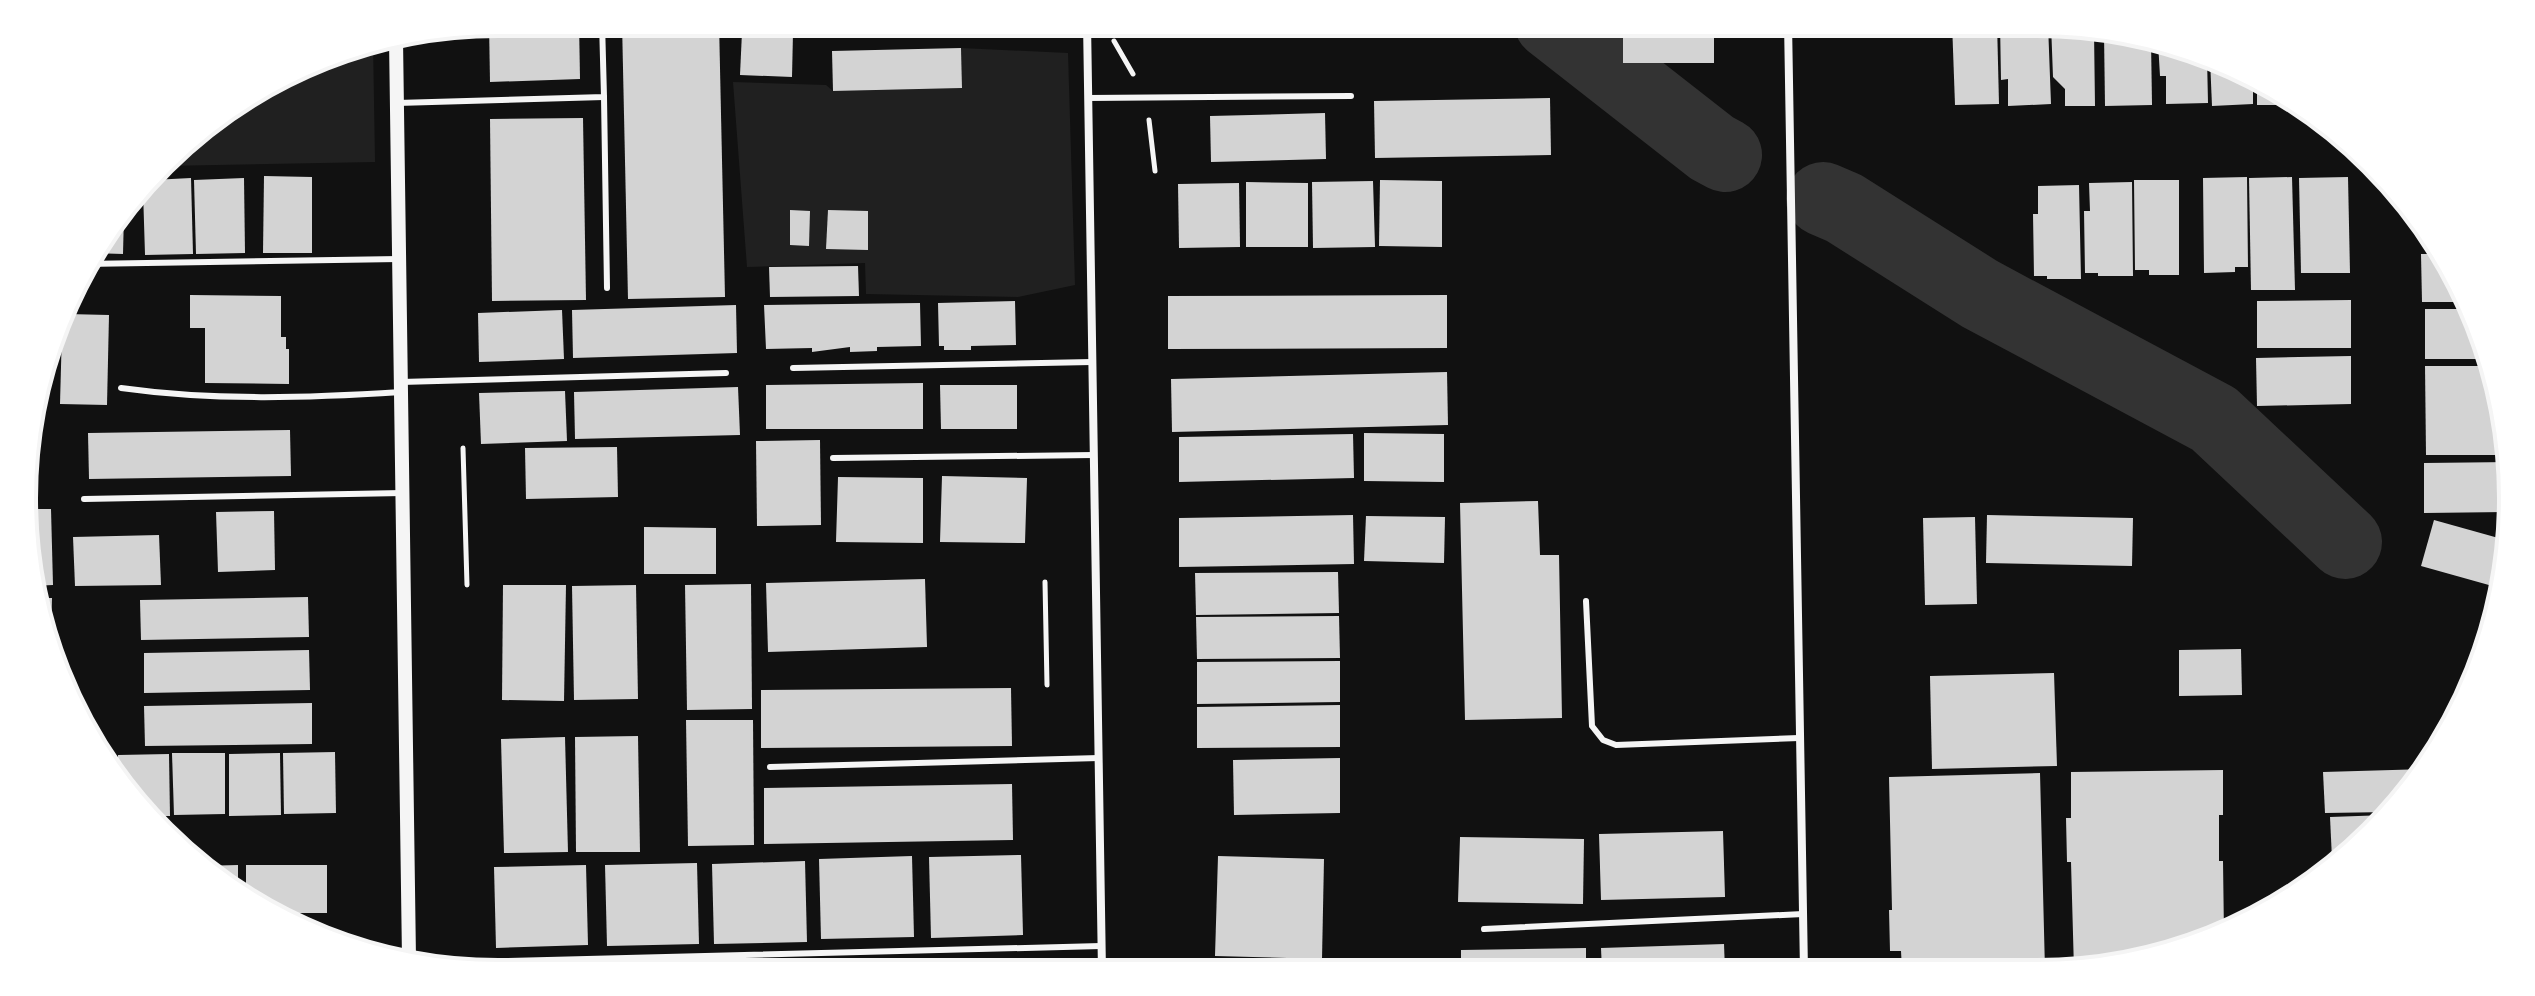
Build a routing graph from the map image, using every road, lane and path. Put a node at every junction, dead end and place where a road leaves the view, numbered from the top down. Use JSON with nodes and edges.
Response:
{"nodes":[{"id":1,"x":602,"y":36,"type":"edge"},
{"id":2,"x":1087,"y":36,"type":"edge"},
{"id":3,"x":1114,"y":36,"type":"edge"},
{"id":4,"x":1788,"y":36,"type":"edge"},
{"id":5,"x":396,"y":48,"type":"edge"},
{"id":6,"x":1351,"y":96,"type":"dead end"},
{"id":7,"x":604,"y":97,"type":"junction"},
{"id":8,"x":1088,"y":98,"type":"junction"},
{"id":9,"x":1147,"y":99,"type":"junction"},
{"id":10,"x":397,"y":103,"type":"junction"},
{"id":11,"x":1155,"y":171,"type":"dead end"},
{"id":12,"x":399,"y":259,"type":"junction"},
{"id":13,"x":100,"y":264,"type":"edge"},
{"id":14,"x":607,"y":288,"type":"dead end"},
{"id":15,"x":1092,"y":362,"type":"junction"},
{"id":16,"x":793,"y":368,"type":"dead end"},
{"id":17,"x":726,"y":373,"type":"dead end"},
{"id":18,"x":401,"y":387,"type":"junction"},
{"id":19,"x":121,"y":388,"type":"dead end"},
{"id":20,"x":463,"y":448,"type":"dead end"},
{"id":21,"x":1094,"y":455,"type":"junction"},
{"id":22,"x":833,"y":458,"type":"dead end"},
{"id":23,"x":403,"y":493,"type":"junction"},
{"id":24,"x":84,"y":499,"type":"dead end"},
{"id":25,"x":1045,"y":582,"type":"dead end"},
{"id":26,"x":467,"y":585,"type":"dead end"},
{"id":27,"x":1586,"y":601,"type":"dead end"},
{"id":28,"x":1047,"y":685,"type":"dead end"},
{"id":29,"x":1799,"y":738,"type":"junction"},
{"id":30,"x":1099,"y":758,"type":"junction"},
{"id":31,"x":770,"y":767,"type":"dead end"},
{"id":32,"x":1803,"y":914,"type":"junction"},
{"id":33,"x":1484,"y":929,"type":"dead end"},
{"id":34,"x":1101,"y":946,"type":"junction"},
{"id":35,"x":409,"y":951,"type":"edge"},
{"id":36,"x":549,"y":960,"type":"edge"},
{"id":37,"x":1102,"y":960,"type":"edge"},
{"id":38,"x":1804,"y":960,"type":"edge"}],
"edges":[{"from":1,"to":7,"type":"lane"},
{"from":2,"to":8,"type":"street"},
{"from":3,"to":9,"type":"path"},
{"from":4,"to":29,"type":"street"},
{"from":5,"to":10,"type":"street"},
{"from":6,"to":9,"type":"lane"},
{"from":7,"to":10,"type":"lane"},
{"from":7,"to":14,"type":"lane"},
{"from":8,"to":9,"type":"lane"},
{"from":8,"to":15,"type":"street"},
{"from":9,"to":11,"type":"path"},
{"from":10,"to":12,"type":"street"},
{"from":12,"to":13,"type":"lane"},
{"from":12,"to":18,"type":"street"},
{"from":15,"to":16,"type":"lane"},
{"from":15,"to":21,"type":"street"},
{"from":17,"to":18,"type":"lane"},
{"from":18,"to":19,"type":"lane"},
{"from":18,"to":23,"type":"street"},
{"from":20,"to":26,"type":"path"},
{"from":21,"to":22,"type":"lane"},
{"from":21,"to":30,"type":"street"},
{"from":23,"to":24,"type":"lane"},
{"from":23,"to":35,"type":"street"},
{"from":25,"to":28,"type":"path"},
{"from":27,"to":29,"type":"lane"},
{"from":29,"to":32,"type":"street"},
{"from":30,"to":31,"type":"lane"},
{"from":30,"to":34,"type":"street"},
{"from":32,"to":33,"type":"lane"},
{"from":32,"to":38,"type":"street"},
{"from":34,"to":36,"type":"lane"},
{"from":34,"to":37,"type":"street"}]}
